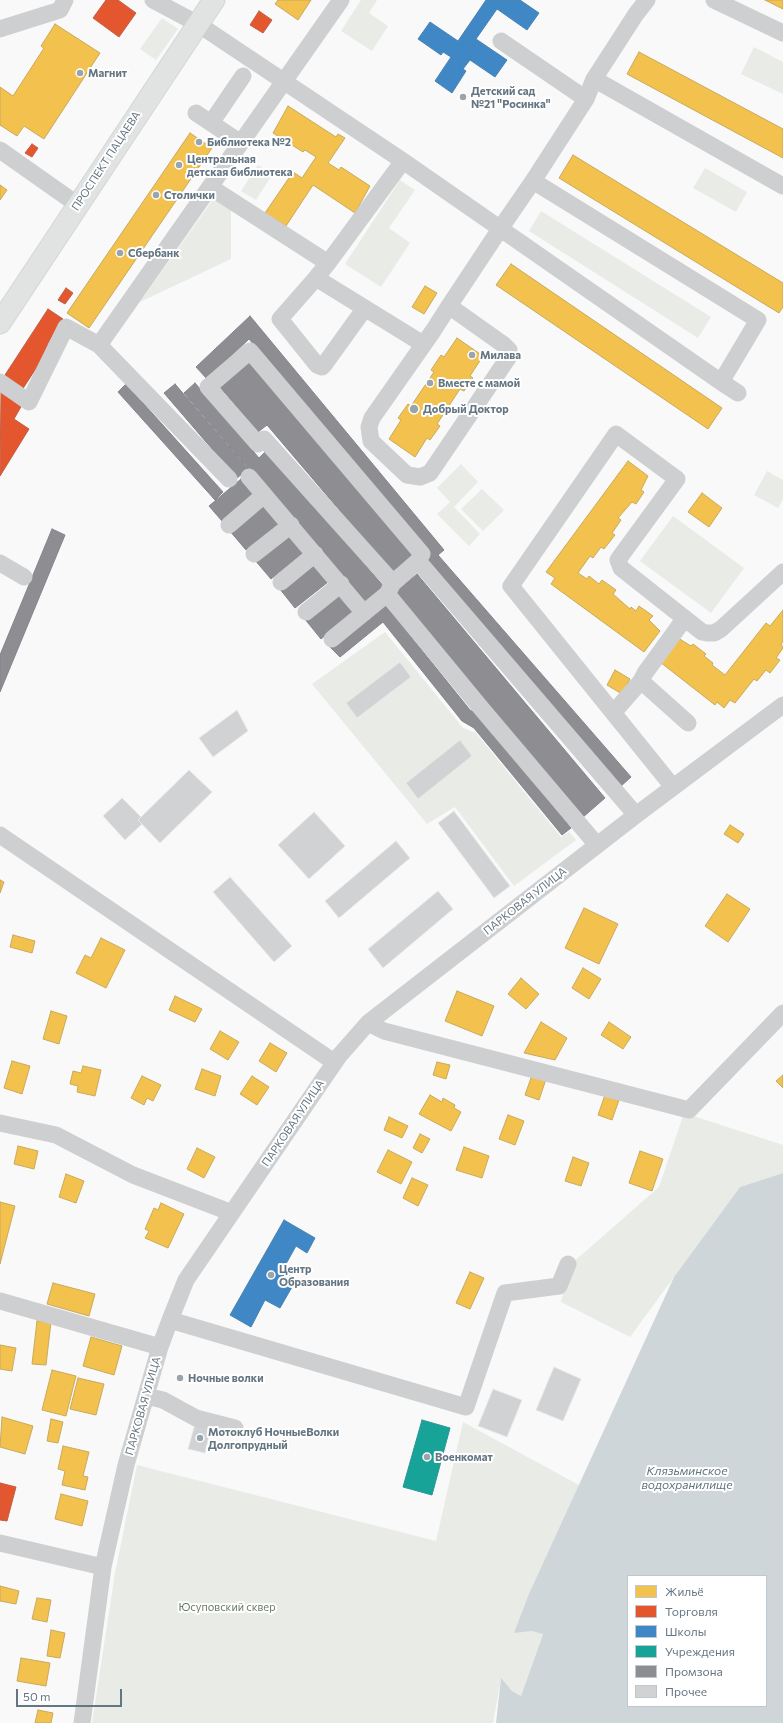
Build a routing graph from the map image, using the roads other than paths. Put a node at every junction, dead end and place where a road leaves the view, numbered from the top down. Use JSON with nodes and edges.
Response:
{"nodes":[{"id":1,"x":65,"y":0,"type":"edge"},
{"id":2,"x":153,"y":0,"type":"edge"},
{"id":3,"x":214,"y":0,"type":"edge"},
{"id":4,"x":341,"y":0,"type":"edge"},
{"id":5,"x":647,"y":0,"type":"edge"},
{"id":6,"x":714,"y":0,"type":"edge"},
{"id":7,"x":198,"y":24,"type":"junction"},
{"id":8,"x":0,"y":29,"type":"edge"},
{"id":9,"x":783,"y":34,"type":"edge"},
{"id":10,"x":501,"y":41,"type":"dead end"},
{"id":11,"x":242,"y":76,"type":"dead end"},
{"id":12,"x":594,"y":79,"type":"junction"},
{"id":13,"x":284,"y":82,"type":"junction"},
{"id":14,"x":586,"y":99,"type":"junction"},
{"id":15,"x":196,"y":113,"type":"dead end"},
{"id":16,"x":211,"y":124,"type":"junction"},
{"id":17,"x":241,"y":143,"type":"junction"},
{"id":18,"x":0,"y":150,"type":"edge"},
{"id":19,"x":403,"y":161,"type":"junction"},
{"id":20,"x":533,"y":181,"type":"junction"},
{"id":21,"x":783,"y":186,"type":"edge"},
{"id":22,"x":210,"y":187,"type":"junction"},
{"id":23,"x":78,"y":205,"type":"junction"},
{"id":24,"x":500,"y":229,"type":"junction"},
{"id":25,"x":328,"y":263,"type":"junction"},
{"id":26,"x":316,"y":278,"type":"junction"},
{"id":27,"x":449,"y":306,"type":"junction"},
{"id":28,"x":365,"y":308,"type":"junction"},
{"id":29,"x":0,"y":323,"type":"edge"},
{"id":30,"x":423,"y":344,"type":"junction"},
{"id":31,"x":99,"y":345,"type":"junction"},
{"id":32,"x":0,"y":382,"type":"edge"},
{"id":33,"x":721,"y":382,"type":"junction"},
{"id":34,"x":738,"y":393,"type":"dead end"},
{"id":35,"x":249,"y":477,"type":"dead end"},
{"id":36,"x":229,"y":479,"type":"dead end"},
{"id":37,"x":264,"y":495,"type":"junction"},
{"id":38,"x":229,"y":525,"type":"dead end"},
{"id":39,"x":291,"y":525,"type":"junction"},
{"id":40,"x":254,"y":554,"type":"dead end"},
{"id":41,"x":315,"y":554,"type":"junction"},
{"id":42,"x":418,"y":561,"type":"junction"},
{"id":43,"x":0,"y":562,"type":"edge"},
{"id":44,"x":783,"y":572,"type":"edge"},
{"id":45,"x":24,"y":577,"type":"dead end"},
{"id":46,"x":281,"y":582,"type":"dead end"},
{"id":47,"x":341,"y":584,"type":"junction"},
{"id":48,"x":390,"y":589,"type":"junction"},
{"id":49,"x":306,"y":612,"type":"dead end"},
{"id":50,"x":364,"y":613,"type":"junction"},
{"id":51,"x":685,"y":618,"type":"junction"},
{"id":52,"x":332,"y":639,"type":"dead end"},
{"id":53,"x":641,"y":681,"type":"junction"},
{"id":54,"x":783,"y":705,"type":"edge"},
{"id":55,"x":614,"y":712,"type":"junction"},
{"id":56,"x":688,"y":723,"type":"dead end"},
{"id":57,"x":673,"y":787,"type":"junction"},
{"id":58,"x":636,"y":815,"type":"junction"},
{"id":59,"x":0,"y":835,"type":"edge"},
{"id":60,"x":597,"y":845,"type":"junction"},
{"id":61,"x":783,"y":1013,"type":"edge"},
{"id":62,"x":368,"y":1023,"type":"junction"},
{"id":63,"x":334,"y":1062,"type":"junction"},
{"id":64,"x":0,"y":1123,"type":"edge"},
{"id":65,"x":232,"y":1213,"type":"junction"},
{"id":66,"x":568,"y":1264,"type":"dead end"},
{"id":67,"x":0,"y":1301,"type":"edge"},
{"id":68,"x":170,"y":1320,"type":"junction"},
{"id":69,"x":160,"y":1347,"type":"junction"},
{"id":70,"x":146,"y":1396,"type":"junction"},
{"id":71,"x":235,"y":1428,"type":"dead end"},
{"id":72,"x":0,"y":1543,"type":"edge"},
{"id":73,"x":102,"y":1567,"type":"junction"},
{"id":74,"x":82,"y":1723,"type":"edge"}],
"edges":[{"from":1,"to":8,"type":"street"},
{"from":2,"to":7,"type":"street"},
{"from":3,"to":7,"type":"main road","name":"ПРОСПЕКТ ПАЦАЕВА"},
{"from":4,"to":13,"type":"street"},
{"from":5,"to":12,"type":"street"},
{"from":6,"to":9,"type":"street"},
{"from":7,"to":13,"type":"street"},
{"from":7,"to":23,"type":"main road","name":"ПРОСПЕКТ ПАЦАЕВА"},
{"from":10,"to":14,"type":"street"},
{"from":11,"to":16,"type":"street"},
{"from":12,"to":14,"type":"street"},
{"from":12,"to":21,"type":"street"},
{"from":13,"to":17,"type":"street"},
{"from":13,"to":19,"type":"street"},
{"from":14,"to":20,"type":"street"},
{"from":15,"to":16,"type":"street"},
{"from":16,"to":17,"type":"street"},
{"from":17,"to":22,"type":"street"},
{"from":18,"to":23,"type":"street"},
{"from":19,"to":24,"type":"street"},
{"from":19,"to":25,"type":"street"},
{"from":20,"to":24,"type":"street"},
{"from":20,"to":33,"type":"street"},
{"from":22,"to":25,"type":"street"},
{"from":22,"to":31,"type":"street"},
{"from":23,"to":29,"type":"main road","name":"ПРОСПЕКТ ПАЦАЕВА"},
{"from":24,"to":27,"type":"street"},
{"from":24,"to":33,"type":"street"},
{"from":25,"to":26,"type":"street"},
{"from":26,"to":28,"type":"street"},
{"from":26,"to":28,"type":"street"},
{"from":27,"to":30,"type":"street"},
{"from":27,"to":30,"type":"street"},
{"from":28,"to":30,"type":"street"},
{"from":31,"to":32,"type":"street"},
{"from":31,"to":36,"type":"street"},
{"from":33,"to":34,"type":"street"},
{"from":35,"to":37,"type":"street"},
{"from":37,"to":38,"type":"street"},
{"from":37,"to":39,"type":"street"},
{"from":39,"to":40,"type":"street"},
{"from":39,"to":41,"type":"street"},
{"from":41,"to":46,"type":"street"},
{"from":41,"to":47,"type":"street"},
{"from":42,"to":48,"type":"street"},
{"from":42,"to":48,"type":"street"},
{"from":42,"to":58,"type":"street"},
{"from":43,"to":45,"type":"street"},
{"from":44,"to":51,"type":"street"},
{"from":47,"to":49,"type":"street"},
{"from":47,"to":50,"type":"street"},
{"from":48,"to":50,"type":"street"},
{"from":48,"to":60,"type":"street"},
{"from":50,"to":52,"type":"street"},
{"from":51,"to":53,"type":"street"},
{"from":51,"to":55,"type":"street"},
{"from":53,"to":55,"type":"street"},
{"from":53,"to":56,"type":"street"},
{"from":54,"to":57,"type":"street","name":"ПАРКОВАЯ УЛИЦА"},
{"from":55,"to":57,"type":"street"},
{"from":57,"to":58,"type":"street","name":"ПАРКОВАЯ УЛИЦА"},
{"from":58,"to":60,"type":"street","name":"ПАРКОВАЯ УЛИЦА"},
{"from":59,"to":63,"type":"street"},
{"from":60,"to":62,"type":"street","name":"ПАРКОВАЯ УЛИЦА"},
{"from":61,"to":62,"type":"street"},
{"from":62,"to":63,"type":"street","name":"ПАРКОВАЯ УЛИЦА"},
{"from":63,"to":65,"type":"street","name":"ПАРКОВАЯ УЛИЦА"},
{"from":64,"to":65,"type":"street"},
{"from":65,"to":68,"type":"street","name":"ПАРКОВАЯ УЛИЦА"},
{"from":66,"to":68,"type":"street"},
{"from":67,"to":69,"type":"street"},
{"from":68,"to":69,"type":"street","name":"ПАРКОВАЯ УЛИЦА"},
{"from":69,"to":70,"type":"street","name":"ПАРКОВАЯ УЛИЦА"},
{"from":70,"to":71,"type":"street"},
{"from":70,"to":73,"type":"street","name":"ПАРКОВАЯ УЛИЦА"},
{"from":72,"to":73,"type":"street"},
{"from":73,"to":74,"type":"street","name":"ПАРКОВАЯ УЛИЦА"}]}
